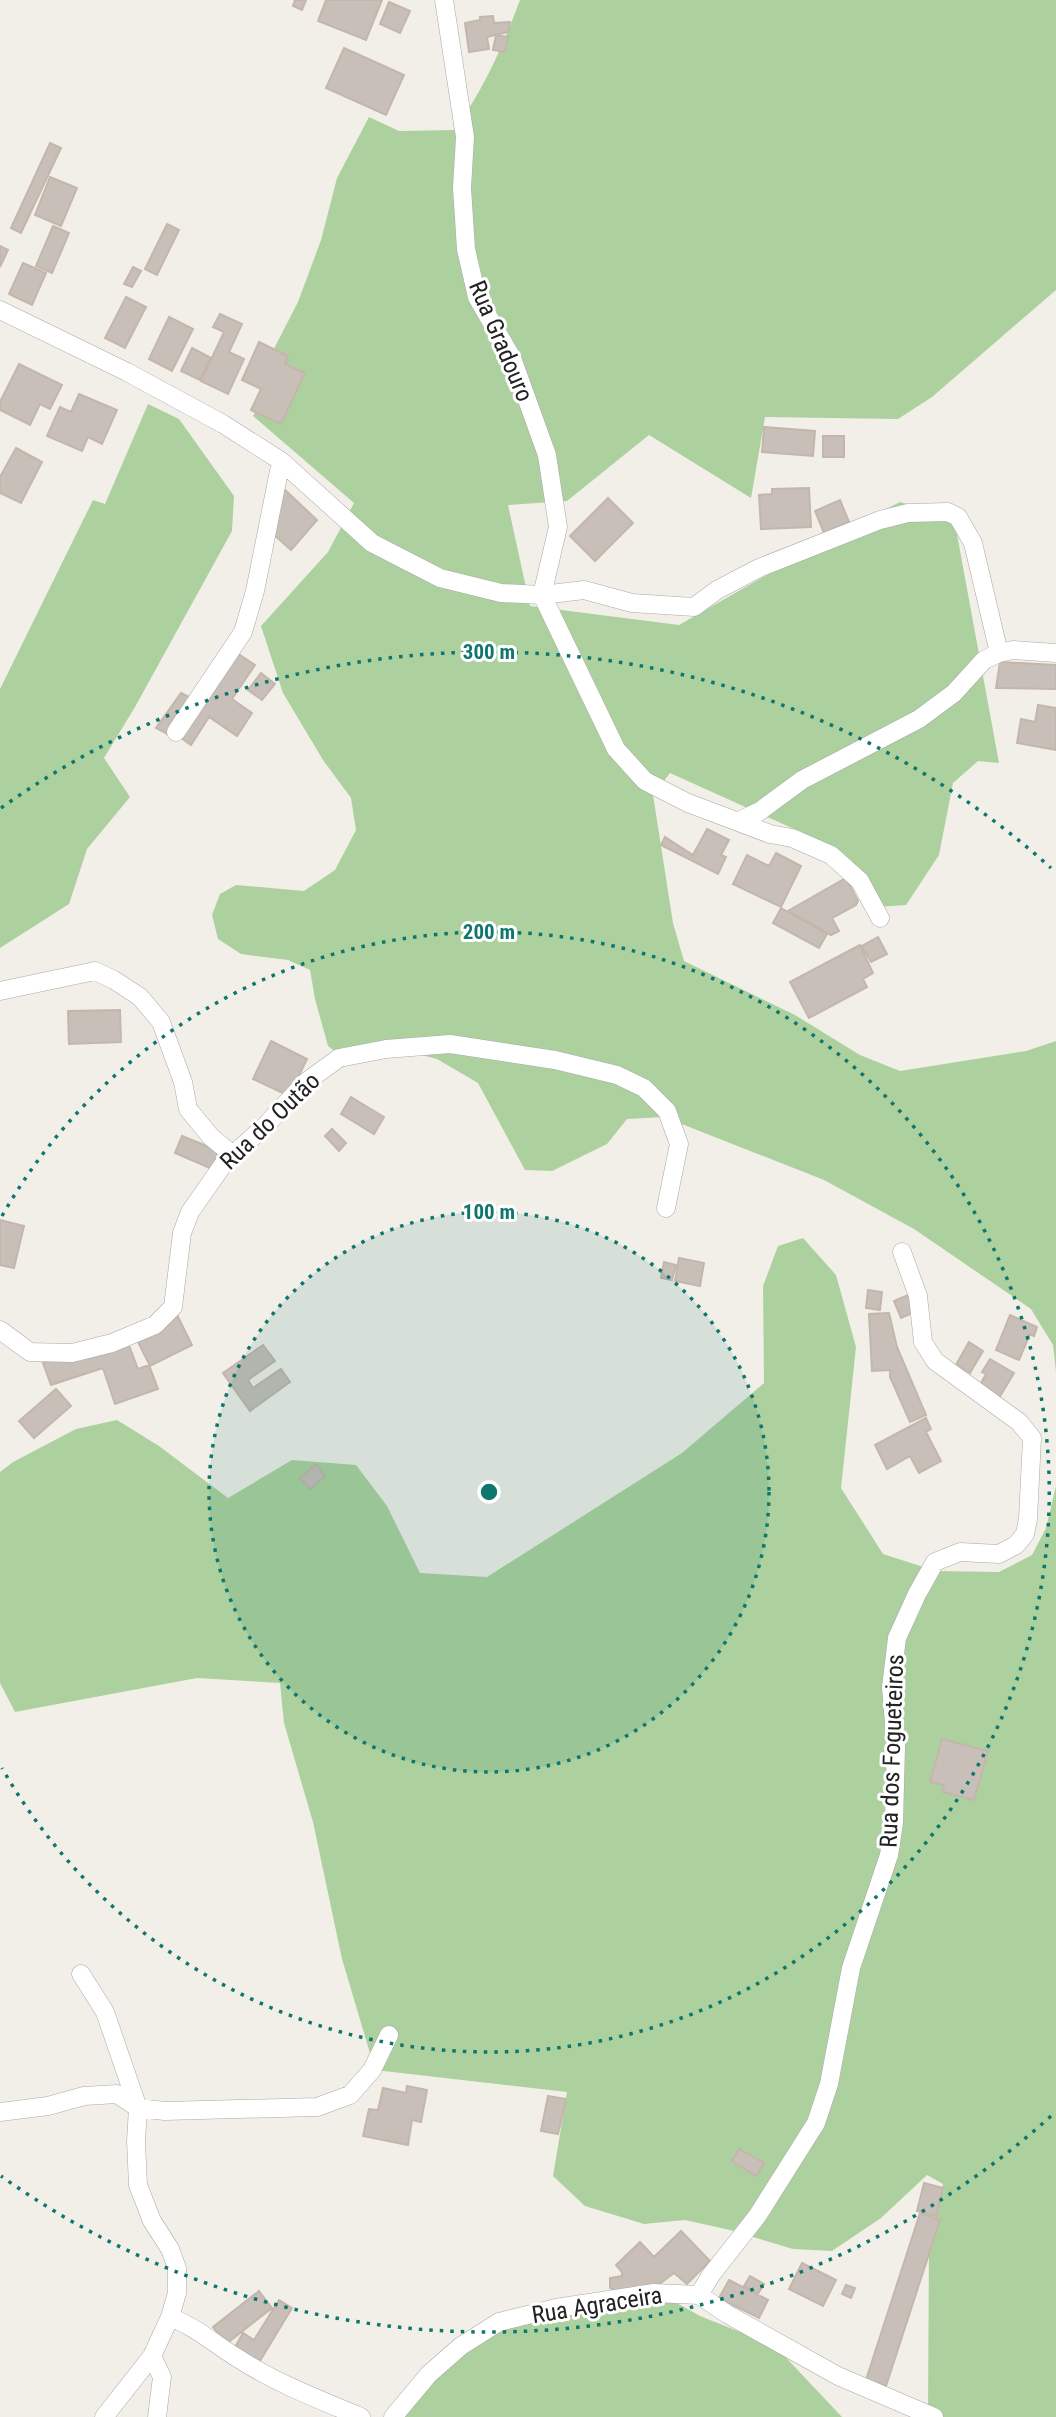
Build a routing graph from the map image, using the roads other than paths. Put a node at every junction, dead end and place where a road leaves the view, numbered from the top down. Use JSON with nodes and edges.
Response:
{"nodes":[{"id":1,"x":444,"y":0,"type":"edge"},
{"id":2,"x":0,"y":310,"type":"edge"},
{"id":3,"x":281,"y":461,"type":"junction"},
{"id":4,"x":542,"y":595,"type":"junction"},
{"id":5,"x":999,"y":653,"type":"junction"},
{"id":6,"x":1056,"y":653,"type":"edge"},
{"id":7,"x":176,"y":732,"type":"dead end"},
{"id":8,"x":739,"y":821,"type":"junction"},
{"id":9,"x":880,"y":918,"type":"dead end"},
{"id":10,"x":0,"y":991,"type":"edge"},
{"id":11,"x":233,"y":1155,"type":"junction"},
{"id":12,"x":666,"y":1208,"type":"dead end"},
{"id":13,"x":902,"y":1252,"type":"dead end"},
{"id":14,"x":0,"y":1330,"type":"edge"},
{"id":15,"x":81,"y":1974,"type":"dead end"},
{"id":16,"x":389,"y":2035,"type":"dead end"},
{"id":17,"x":138,"y":2108,"type":"junction"},
{"id":18,"x":0,"y":2112,"type":"edge"},
{"id":19,"x":699,"y":2295,"type":"junction"},
{"id":20,"x":170,"y":2317,"type":"junction"},
{"id":21,"x":152,"y":2356,"type":"junction"},
{"id":22,"x":104,"y":2417,"type":"edge"},
{"id":23,"x":157,"y":2417,"type":"edge"},
{"id":24,"x":361,"y":2417,"type":"edge"},
{"id":25,"x":393,"y":2417,"type":"edge"},
{"id":26,"x":934,"y":2417,"type":"edge"}],
"edges":[{"from":1,"to":4,"type":"street","name":"Rua Gradouro"},
{"from":2,"to":3,"type":"street"},
{"from":3,"to":4,"type":"street"},
{"from":3,"to":7,"type":"street"},
{"from":4,"to":5,"type":"street"},
{"from":4,"to":8,"type":"street"},
{"from":5,"to":6,"type":"street"},
{"from":5,"to":8,"type":"street"},
{"from":8,"to":9,"type":"street"},
{"from":10,"to":11,"type":"street"},
{"from":11,"to":12,"type":"street","name":"Rua do Outão"},
{"from":11,"to":14,"type":"street","name":"Rua do Outão"},
{"from":13,"to":19,"type":"street","name":"Rua dos Fogueteiros"},
{"from":15,"to":17,"type":"street"},
{"from":16,"to":17,"type":"street"},
{"from":17,"to":18,"type":"street"},
{"from":17,"to":20,"type":"street"},
{"from":19,"to":25,"type":"street","name":"Rua Agraceira"},
{"from":19,"to":26,"type":"street","name":"Rua Agraceira"},
{"from":20,"to":21,"type":"street"},
{"from":20,"to":24,"type":"street"},
{"from":21,"to":22,"type":"street"},
{"from":21,"to":23,"type":"street"}]}
